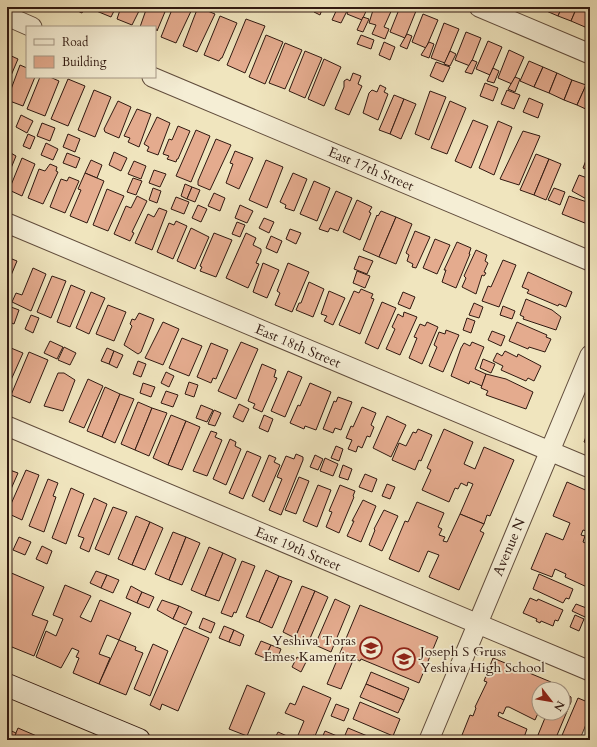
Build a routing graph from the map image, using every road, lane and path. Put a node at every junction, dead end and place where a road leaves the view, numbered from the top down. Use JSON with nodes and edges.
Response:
{"nodes":[{"id":1,"x":479,"y":7,"type":"edge"},
{"id":2,"x":7,"y":16,"type":"edge"},
{"id":3,"x":30,"y":26,"type":"edge"},
{"id":4,"x":590,"y":54,"type":"edge"},
{"id":5,"x":154,"y":78,"type":"edge"},
{"id":6,"x":7,"y":223,"type":"edge"},
{"id":7,"x":590,"y":261,"type":"edge"},
{"id":8,"x":590,"y":354,"type":"edge"},
{"id":9,"x":7,"y":426,"type":"edge"},
{"id":10,"x":549,"y":451,"type":"junction"},
{"id":11,"x":590,"y":468,"type":"edge"},
{"id":12,"x":477,"y":623,"type":"junction"},
{"id":13,"x":590,"y":671,"type":"edge"},
{"id":14,"x":7,"y":684,"type":"edge"},
{"id":15,"x":590,"y":728,"type":"edge"},
{"id":16,"x":139,"y":740,"type":"edge"},
{"id":17,"x":429,"y":740,"type":"edge"},
{"id":18,"x":585,"y":740,"type":"edge"}],
"edges":[{"from":1,"to":4,"type":"street"},
{"from":2,"to":3,"type":"street"},
{"from":5,"to":7,"type":"street","name":"East 17th Street"},
{"from":6,"to":10,"type":"street","name":"East 18th Street"},
{"from":8,"to":10,"type":"street","name":"Avenue N"},
{"from":9,"to":12,"type":"street","name":"East 19th Street"},
{"from":10,"to":11,"type":"street","name":"East 18th Street"},
{"from":10,"to":12,"type":"street","name":"Avenue N"},
{"from":12,"to":13,"type":"street","name":"East 19th Street"},
{"from":12,"to":17,"type":"street","name":"Avenue N"},
{"from":14,"to":16,"type":"main road"},
{"from":15,"to":18,"type":"lane"}]}
